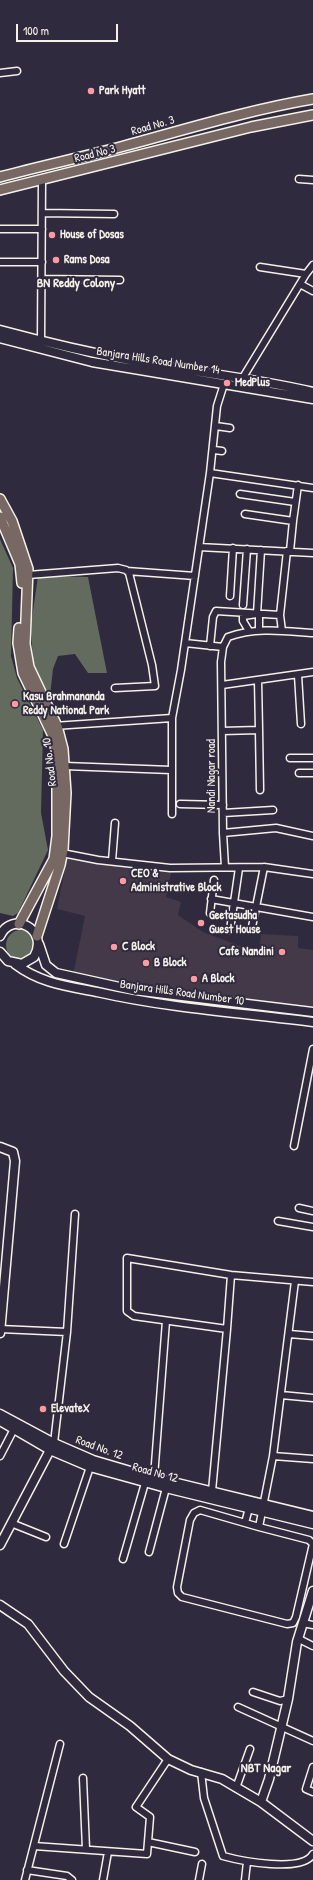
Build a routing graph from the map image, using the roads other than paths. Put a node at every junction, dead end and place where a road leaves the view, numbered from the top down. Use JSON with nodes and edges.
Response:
{"nodes":[{"id":1,"x":17,"y":71,"type":"dead end"},
{"id":2,"x":0,"y":73,"type":"edge"},
{"id":3,"x":313,"y":99,"type":"edge"},
{"id":4,"x":313,"y":115,"type":"edge"},
{"id":5,"x":0,"y":177,"type":"edge"},
{"id":6,"x":42,"y":179,"type":"junction"},
{"id":7,"x":299,"y":179,"type":"dead end"},
{"id":8,"x":313,"y":180,"type":"edge"},
{"id":9,"x":0,"y":190,"type":"edge"},
{"id":10,"x":42,"y":213,"type":"junction"},
{"id":11,"x":114,"y":214,"type":"dead end"},
{"id":12,"x":0,"y":229,"type":"edge"},
{"id":13,"x":42,"y":229,"type":"junction"},
{"id":14,"x":0,"y":262,"type":"edge"},
{"id":15,"x":42,"y":262,"type":"junction"},
{"id":16,"x":313,"y":265,"type":"edge"},
{"id":17,"x":260,"y":267,"type":"dead end"},
{"id":18,"x":306,"y":274,"type":"junction"},
{"id":19,"x":41,"y":279,"type":"junction"},
{"id":20,"x":120,"y":280,"type":"dead end"},
{"id":21,"x":300,"y":284,"type":"junction"},
{"id":22,"x":313,"y":291,"type":"edge"},
{"id":23,"x":0,"y":330,"type":"edge"},
{"id":24,"x":0,"y":338,"type":"edge"},
{"id":25,"x":41,"y":341,"type":"junction"},
{"id":26,"x":242,"y":379,"type":"junction"},
{"id":27,"x":224,"y":384,"type":"junction"},
{"id":28,"x":313,"y":392,"type":"edge"},
{"id":29,"x":313,"y":399,"type":"edge"},
{"id":30,"x":216,"y":426,"type":"junction"},
{"id":31,"x":230,"y":428,"type":"dead end"},
{"id":32,"x":214,"y":450,"type":"junction"},
{"id":33,"x":222,"y":451,"type":"dead end"},
{"id":34,"x":210,"y":473,"type":"junction"},
{"id":35,"x":298,"y":485,"type":"junction"},
{"id":36,"x":313,"y":488,"type":"edge"},
{"id":37,"x":240,"y":494,"type":"dead end"},
{"id":38,"x":0,"y":498,"type":"edge"},
{"id":39,"x":295,"y":502,"type":"junction"},
{"id":40,"x":245,"y":514,"type":"dead end"},
{"id":41,"x":0,"y":517,"type":"edge"},
{"id":42,"x":293,"y":520,"type":"junction"},
{"id":43,"x":199,"y":547,"type":"junction"},
{"id":44,"x":233,"y":548,"type":"junction"},
{"id":45,"x":247,"y":549,"type":"junction"},
{"id":46,"x":261,"y":550,"type":"junction"},
{"id":47,"x":288,"y":551,"type":"junction"},
{"id":48,"x":313,"y":553,"type":"edge"},
{"id":49,"x":127,"y":571,"type":"junction"},
{"id":50,"x":28,"y":575,"type":"junction"},
{"id":51,"x":195,"y":576,"type":"junction"},
{"id":52,"x":230,"y":596,"type":"dead end"},
{"id":53,"x":242,"y":605,"type":"dead end"},
{"id":54,"x":258,"y":614,"type":"junction"},
{"id":55,"x":280,"y":616,"type":"junction"},
{"id":56,"x":259,"y":630,"type":"junction"},
{"id":57,"x":249,"y":631,"type":"junction"},
{"id":58,"x":282,"y":631,"type":"junction"},
{"id":59,"x":313,"y":633,"type":"edge"},
{"id":60,"x":185,"y":643,"type":"junction"},
{"id":61,"x":210,"y":646,"type":"junction"},
{"id":62,"x":223,"y":647,"type":"junction"},
{"id":63,"x":313,"y":672,"type":"edge"},
{"id":64,"x":298,"y":674,"type":"junction"},
{"id":65,"x":258,"y":680,"type":"junction"},
{"id":66,"x":222,"y":685,"type":"junction"},
{"id":67,"x":115,"y":688,"type":"dead end"},
{"id":68,"x":172,"y":718,"type":"junction"},
{"id":69,"x":301,"y":724,"type":"dead end"},
{"id":70,"x":53,"y":726,"type":"junction"},
{"id":71,"x":260,"y":730,"type":"junction"},
{"id":72,"x":222,"y":731,"type":"junction"},
{"id":73,"x":290,"y":758,"type":"dead end"},
{"id":74,"x":313,"y":758,"type":"edge"},
{"id":75,"x":64,"y":766,"type":"junction"},
{"id":76,"x":171,"y":770,"type":"junction"},
{"id":77,"x":299,"y":773,"type":"dead end"},
{"id":78,"x":313,"y":773,"type":"edge"},
{"id":79,"x":260,"y":790,"type":"dead end"},
{"id":80,"x":180,"y":804,"type":"dead end"},
{"id":81,"x":223,"y":805,"type":"junction"},
{"id":82,"x":272,"y":810,"type":"dead end"},
{"id":83,"x":223,"y":813,"type":"junction"},
{"id":84,"x":172,"y":814,"type":"dead end"},
{"id":85,"x":115,"y":823,"type":"dead end"},
{"id":86,"x":223,"y":833,"type":"junction"},
{"id":87,"x":313,"y":836,"type":"edge"},
{"id":88,"x":62,"y":853,"type":"junction"},
{"id":89,"x":112,"y":861,"type":"junction"},
{"id":90,"x":225,"y":867,"type":"junction"},
{"id":91,"x":264,"y":867,"type":"junction"},
{"id":92,"x":239,"y":868,"type":"junction"},
{"id":93,"x":313,"y":874,"type":"edge"},
{"id":94,"x":214,"y":880,"type":"dead end"},
{"id":95,"x":211,"y":899,"type":"junction"},
{"id":96,"x":235,"y":902,"type":"junction"},
{"id":97,"x":256,"y":906,"type":"junction"},
{"id":98,"x":210,"y":913,"type":"dead end"},
{"id":99,"x":313,"y":917,"type":"edge"},
{"id":100,"x":0,"y":922,"type":"edge"},
{"id":101,"x":16,"y":924,"type":"junction"},
{"id":102,"x":252,"y":927,"type":"dead end"},
{"id":103,"x":230,"y":930,"type":"dead end"},
{"id":104,"x":0,"y":936,"type":"edge"},
{"id":105,"x":38,"y":940,"type":"junction"},
{"id":106,"x":1,"y":955,"type":"edge"},
{"id":107,"x":15,"y":964,"type":"junction"},
{"id":108,"x":313,"y":1012,"type":"edge"},
{"id":109,"x":313,"y":1022,"type":"edge"},
{"id":110,"x":313,"y":1049,"type":"edge"},
{"id":111,"x":294,"y":1146,"type":"dead end"},
{"id":112,"x":0,"y":1147,"type":"edge"},
{"id":113,"x":299,"y":1208,"type":"dead end"},
{"id":114,"x":313,"y":1211,"type":"edge"},
{"id":115,"x":75,"y":1214,"type":"dead end"},
{"id":116,"x":278,"y":1221,"type":"dead end"},
{"id":117,"x":313,"y":1227,"type":"edge"},
{"id":118,"x":231,"y":1275,"type":"junction"},
{"id":119,"x":295,"y":1281,"type":"junction"},
{"id":120,"x":313,"y":1282,"type":"edge"},
{"id":121,"x":166,"y":1321,"type":"junction"},
{"id":122,"x":0,"y":1329,"type":"edge"},
{"id":123,"x":228,"y":1329,"type":"junction"},
{"id":124,"x":67,"y":1332,"type":"junction"},
{"id":125,"x":0,"y":1333,"type":"edge"},
{"id":126,"x":289,"y":1334,"type":"junction"},
{"id":127,"x":313,"y":1336,"type":"edge"},
{"id":128,"x":281,"y":1395,"type":"junction"},
{"id":129,"x":313,"y":1398,"type":"edge"},
{"id":130,"x":0,"y":1414,"type":"edge"},
{"id":131,"x":0,"y":1421,"type":"edge"},
{"id":132,"x":14,"y":1429,"type":"junction"},
{"id":133,"x":52,"y":1447,"type":"junction"},
{"id":134,"x":0,"y":1456,"type":"edge"},
{"id":135,"x":273,"y":1456,"type":"junction"},
{"id":136,"x":313,"y":1459,"type":"edge"},
{"id":137,"x":90,"y":1467,"type":"junction"},
{"id":138,"x":154,"y":1477,"type":"junction"},
{"id":139,"x":145,"y":1482,"type":"junction"},
{"id":140,"x":166,"y":1488,"type":"junction"},
{"id":141,"x":212,"y":1491,"type":"junction"},
{"id":142,"x":249,"y":1508,"type":"junction"},
{"id":143,"x":264,"y":1508,"type":"junction"},
{"id":144,"x":313,"y":1516,"type":"edge"},
{"id":145,"x":11,"y":1523,"type":"junction"},
{"id":146,"x":245,"y":1523,"type":"junction"},
{"id":147,"x":313,"y":1524,"type":"edge"},
{"id":148,"x":259,"y":1527,"type":"junction"},
{"id":149,"x":46,"y":1537,"type":"dead end"},
{"id":150,"x":64,"y":1544,"type":"dead end"},
{"id":151,"x":0,"y":1545,"type":"edge"},
{"id":152,"x":149,"y":1552,"type":"dead end"},
{"id":153,"x":123,"y":1559,"type":"dead end"},
{"id":154,"x":313,"y":1591,"type":"edge"},
{"id":155,"x":0,"y":1605,"type":"edge"},
{"id":156,"x":303,"y":1623,"type":"junction"},
{"id":157,"x":313,"y":1625,"type":"edge"},
{"id":158,"x":299,"y":1639,"type":"junction"},
{"id":159,"x":313,"y":1646,"type":"edge"},
{"id":160,"x":253,"y":1692,"type":"dead end"},
{"id":161,"x":288,"y":1699,"type":"junction"},
{"id":162,"x":238,"y":1707,"type":"dead end"},
{"id":163,"x":282,"y":1728,"type":"junction"},
{"id":164,"x":313,"y":1741,"type":"edge"},
{"id":165,"x":60,"y":1744,"type":"dead end"},
{"id":166,"x":250,"y":1749,"type":"dead end"},
{"id":167,"x":168,"y":1759,"type":"junction"},
{"id":168,"x":313,"y":1768,"type":"edge"},
{"id":169,"x":201,"y":1772,"type":"junction"},
{"id":170,"x":83,"y":1778,"type":"dead end"},
{"id":171,"x":236,"y":1788,"type":"junction"},
{"id":172,"x":313,"y":1792,"type":"edge"},
{"id":173,"x":261,"y":1802,"type":"junction"},
{"id":174,"x":148,"y":1842,"type":"junction"},
{"id":175,"x":313,"y":1842,"type":"edge"},
{"id":176,"x":34,"y":1846,"type":"junction"},
{"id":177,"x":86,"y":1849,"type":"junction"},
{"id":178,"x":108,"y":1852,"type":"junction"},
{"id":179,"x":195,"y":1852,"type":"dead end"},
{"id":180,"x":313,"y":1854,"type":"edge"},
{"id":181,"x":247,"y":1862,"type":"junction"},
{"id":182,"x":202,"y":1864,"type":"dead end"},
{"id":183,"x":27,"y":1870,"type":"junction"},
{"id":184,"x":25,"y":1880,"type":"edge"},
{"id":185,"x":72,"y":1880,"type":"edge"},
{"id":186,"x":103,"y":1880,"type":"edge"},
{"id":187,"x":200,"y":1880,"type":"edge"},
{"id":188,"x":246,"y":1880,"type":"edge"}],
"edges":[{"from":1,"to":2,"type":"street"},
{"from":3,"to":5,"type":"main road","name":"Road No. 3"},
{"from":4,"to":6,"type":"main road","name":"Road No 3"},
{"from":6,"to":9,"type":"main road","name":"Road No 3"},
{"from":6,"to":10,"type":"street"},
{"from":7,"to":8,"type":"street"},
{"from":10,"to":11,"type":"street"},
{"from":10,"to":13,"type":"street"},
{"from":12,"to":13,"type":"street"},
{"from":13,"to":15,"type":"street"},
{"from":14,"to":15,"type":"street"},
{"from":15,"to":19,"type":"street"},
{"from":16,"to":18,"type":"street"},
{"from":17,"to":18,"type":"street"},
{"from":18,"to":21,"type":"street"},
{"from":19,"to":20,"type":"street"},
{"from":19,"to":25,"type":"street"},
{"from":21,"to":22,"type":"street"},
{"from":21,"to":26,"type":"street"},
{"from":23,"to":25,"type":"street","name":"Banjara Hills Road Number 14"},
{"from":24,"to":27,"type":"street","name":"Banjara Hills Road Number 14"},
{"from":25,"to":26,"type":"street","name":"Banjara Hills Road Number 14"},
{"from":26,"to":28,"type":"street","name":"Banjara Hills Road Number 14"},
{"from":27,"to":29,"type":"street","name":"Banjara Hills Road Number 14"},
{"from":27,"to":30,"type":"street"},
{"from":30,"to":31,"type":"street"},
{"from":30,"to":32,"type":"street"},
{"from":32,"to":33,"type":"street"},
{"from":32,"to":34,"type":"street"},
{"from":34,"to":35,"type":"street"},
{"from":34,"to":43,"type":"street"},
{"from":35,"to":36,"type":"street"},
{"from":35,"to":39,"type":"street"},
{"from":37,"to":39,"type":"street"},
{"from":38,"to":50,"type":"main road","name":"Road No. 10"},
{"from":39,"to":42,"type":"street"},
{"from":40,"to":42,"type":"street"},
{"from":41,"to":70,"type":"main road","name":"Road No. 10"},
{"from":42,"to":47,"type":"street"},
{"from":43,"to":44,"type":"street"},
{"from":43,"to":51,"type":"street"},
{"from":44,"to":45,"type":"street"},
{"from":44,"to":52,"type":"street"},
{"from":45,"to":46,"type":"street"},
{"from":45,"to":53,"type":"street"},
{"from":46,"to":47,"type":"street"},
{"from":46,"to":54,"type":"street"},
{"from":47,"to":48,"type":"street"},
{"from":47,"to":55,"type":"street"},
{"from":49,"to":50,"type":"street"},
{"from":49,"to":51,"type":"street"},
{"from":49,"to":67,"type":"street"},
{"from":50,"to":70,"type":"main road","name":"Road No. 10"},
{"from":51,"to":60,"type":"street"},
{"from":54,"to":55,"type":"street"},
{"from":54,"to":56,"type":"street"},
{"from":54,"to":57,"type":"street"},
{"from":54,"to":61,"type":"street"},
{"from":55,"to":58,"type":"street"},
{"from":56,"to":57,"type":"street"},
{"from":56,"to":58,"type":"street"},
{"from":57,"to":62,"type":"street"},
{"from":58,"to":59,"type":"street"},
{"from":60,"to":61,"type":"street"},
{"from":60,"to":68,"type":"street"},
{"from":61,"to":62,"type":"street"},
{"from":62,"to":66,"type":"street","name":"Nandi Nagar road"},
{"from":63,"to":64,"type":"street"},
{"from":64,"to":65,"type":"street"},
{"from":64,"to":69,"type":"street"},
{"from":65,"to":66,"type":"street"},
{"from":65,"to":71,"type":"street"},
{"from":66,"to":72,"type":"street","name":"Nandi Nagar road"},
{"from":68,"to":70,"type":"street"},
{"from":68,"to":76,"type":"street"},
{"from":70,"to":75,"type":"main road","name":"Road No. 10"},
{"from":70,"to":101,"type":"main road","name":"Road No. 10"},
{"from":71,"to":72,"type":"street"},
{"from":71,"to":79,"type":"street"},
{"from":72,"to":81,"type":"street","name":"Nandi Nagar road"},
{"from":73,"to":74,"type":"street"},
{"from":75,"to":76,"type":"street"},
{"from":75,"to":88,"type":"main road","name":"Road No. 10"},
{"from":76,"to":84,"type":"street"},
{"from":77,"to":78,"type":"street"},
{"from":80,"to":81,"type":"street"},
{"from":81,"to":83,"type":"street","name":"Nandi Nagar road"},
{"from":82,"to":83,"type":"street"},
{"from":83,"to":86,"type":"street","name":"Nandi Nagar road"},
{"from":85,"to":89,"type":"street"},
{"from":86,"to":87,"type":"street"},
{"from":86,"to":90,"type":"street","name":"Nandi Nagar road"},
{"from":88,"to":89,"type":"street"},
{"from":88,"to":105,"type":"main road","name":"Road No. 10"},
{"from":89,"to":90,"type":"street"},
{"from":90,"to":92,"type":"street"},
{"from":91,"to":92,"type":"street"},
{"from":91,"to":93,"type":"street"},
{"from":91,"to":97,"type":"street"},
{"from":92,"to":96,"type":"street"},
{"from":94,"to":95,"type":"street"},
{"from":95,"to":96,"type":"street"},
{"from":95,"to":98,"type":"street"},
{"from":96,"to":97,"type":"street"},
{"from":96,"to":103,"type":"street"},
{"from":97,"to":99,"type":"street"},
{"from":97,"to":102,"type":"street"},
{"from":100,"to":101,"type":"street"},
{"from":101,"to":104,"type":"street"},
{"from":101,"to":105,"type":"street"},
{"from":105,"to":107,"type":"street"},
{"from":105,"to":108,"type":"street","name":"Banjara Hills Road Number 10"},
{"from":106,"to":107,"type":"street","name":"Banjara Hills Road Number 10"},
{"from":107,"to":109,"type":"street","name":"Banjara Hills Road Number 10"},
{"from":110,"to":111,"type":"street"},
{"from":112,"to":122,"type":"street"},
{"from":113,"to":114,"type":"street"},
{"from":115,"to":124,"type":"street"},
{"from":116,"to":117,"type":"street"},
{"from":118,"to":119,"type":"street"},
{"from":118,"to":121,"type":"street"},
{"from":118,"to":123,"type":"street"},
{"from":119,"to":120,"type":"street"},
{"from":119,"to":126,"type":"street"},
{"from":121,"to":123,"type":"street"},
{"from":121,"to":138,"type":"street"},
{"from":122,"to":124,"type":"street"},
{"from":122,"to":125,"type":"street"},
{"from":123,"to":141,"type":"street"},
{"from":124,"to":133,"type":"street"},
{"from":126,"to":127,"type":"street"},
{"from":126,"to":128,"type":"street"},
{"from":128,"to":129,"type":"street"},
{"from":128,"to":135,"type":"street"},
{"from":130,"to":133,"type":"street","name":"Road No. 12"},
{"from":131,"to":132,"type":"street","name":"Road No 12"},
{"from":132,"to":133,"type":"street","name":"Road No 12"},
{"from":132,"to":134,"type":"street"},
{"from":133,"to":137,"type":"street","name":"Road No 12"},
{"from":133,"to":138,"type":"street","name":"Road No. 12"},
{"from":133,"to":145,"type":"street"},
{"from":135,"to":136,"type":"street"},
{"from":135,"to":143,"type":"street"},
{"from":137,"to":139,"type":"street","name":"Road No 12"},
{"from":137,"to":150,"type":"street"},
{"from":138,"to":141,"type":"street","name":"Road No. 12"},
{"from":139,"to":140,"type":"street","name":"Road No 12"},
{"from":139,"to":153,"type":"street"},
{"from":140,"to":142,"type":"street","name":"Road No 12"},
{"from":140,"to":152,"type":"street"},
{"from":141,"to":143,"type":"street","name":"Road No. 12"},
{"from":142,"to":143,"type":"street","name":"Road No 12"},
{"from":142,"to":146,"type":"street"},
{"from":143,"to":144,"type":"street","name":"Road No. 12"},
{"from":143,"to":147,"type":"street","name":"Road No 12"},
{"from":143,"to":148,"type":"street"},
{"from":145,"to":149,"type":"street"},
{"from":145,"to":151,"type":"street"},
{"from":146,"to":148,"type":"street"},
{"from":146,"to":148,"type":"street"},
{"from":154,"to":156,"type":"street"},
{"from":155,"to":167,"type":"street"},
{"from":156,"to":157,"type":"street"},
{"from":156,"to":158,"type":"street"},
{"from":158,"to":159,"type":"street"},
{"from":158,"to":161,"type":"street"},
{"from":160,"to":161,"type":"street"},
{"from":161,"to":163,"type":"street"},
{"from":162,"to":163,"type":"street"},
{"from":163,"to":164,"type":"street"},
{"from":163,"to":173,"type":"street"},
{"from":165,"to":176,"type":"street"},
{"from":166,"to":171,"type":"street"},
{"from":167,"to":169,"type":"street"},
{"from":167,"to":174,"type":"street"},
{"from":168,"to":172,"type":"street"},
{"from":169,"to":171,"type":"street"},
{"from":169,"to":181,"type":"street"},
{"from":170,"to":177,"type":"street"},
{"from":171,"to":173,"type":"street"},
{"from":173,"to":175,"type":"street"},
{"from":174,"to":178,"type":"street"},
{"from":174,"to":179,"type":"street"},
{"from":176,"to":177,"type":"street"},
{"from":176,"to":183,"type":"street"},
{"from":177,"to":178,"type":"street"},
{"from":178,"to":186,"type":"street"},
{"from":180,"to":181,"type":"street"},
{"from":181,"to":188,"type":"street"},
{"from":182,"to":187,"type":"street"},
{"from":183,"to":184,"type":"street"},
{"from":183,"to":185,"type":"street"}]}
